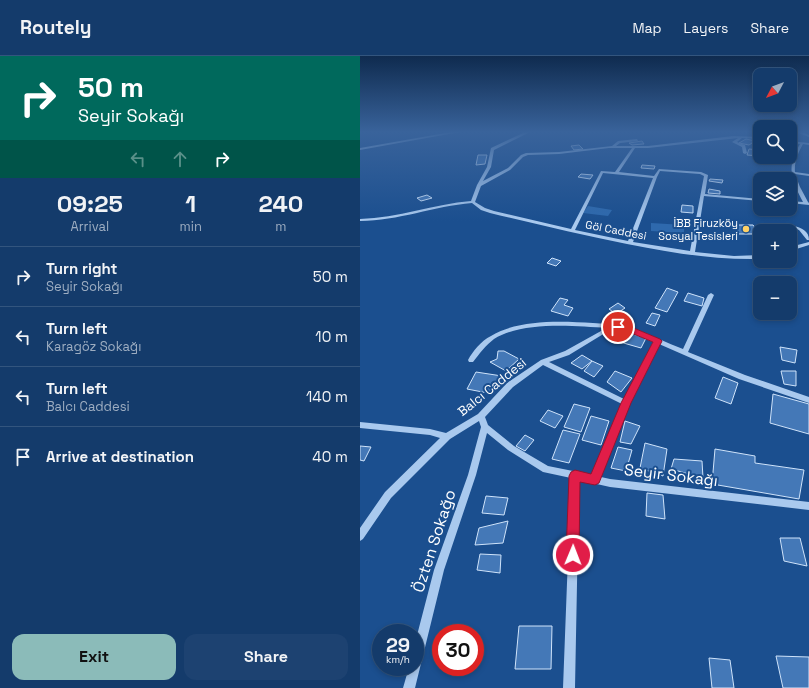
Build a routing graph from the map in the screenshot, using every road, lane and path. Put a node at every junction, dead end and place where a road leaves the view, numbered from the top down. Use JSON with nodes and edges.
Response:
{"nodes":[{"id":1,"x":490,"y":161,"type":"edge"},
{"id":2,"x":517,"y":161,"type":"edge"},
{"id":3,"x":624,"y":161,"type":"edge"},
{"id":4,"x":792,"y":161,"type":"edge"},
{"id":5,"x":793,"y":172,"type":"edge"},
{"id":6,"x":616,"y":173,"type":"junction"},
{"id":7,"x":797,"y":173,"type":"edge"},
{"id":8,"x":809,"y":174,"type":"edge"},
{"id":9,"x":655,"y":177,"type":"junction"},
{"id":10,"x":478,"y":185,"type":"junction"},
{"id":11,"x":797,"y":187,"type":"edge"},
{"id":12,"x":703,"y":195,"type":"junction"},
{"id":13,"x":753,"y":199,"type":"edge"},
{"id":14,"x":473,"y":202,"type":"junction"},
{"id":15,"x":797,"y":203,"type":"edge"},
{"id":16,"x":808,"y":204,"type":"edge"},
{"id":17,"x":360,"y":220,"type":"edge"},
{"id":18,"x":797,"y":228,"type":"edge"},
{"id":19,"x":572,"y":231,"type":"junction"},
{"id":20,"x":809,"y":239,"type":"edge"},
{"id":21,"x":630,"y":243,"type":"junction"},
{"id":22,"x":809,"y":243,"type":"edge"},
{"id":23,"x":797,"y":247,"type":"edge"},
{"id":24,"x":692,"y":254,"type":"junction"},
{"id":25,"x":753,"y":256,"type":"edge"},
{"id":26,"x":711,"y":295,"type":"dead end"},
{"id":27,"x":618,"y":327,"type":"junction"},
{"id":28,"x":658,"y":341,"type":"junction"},
{"id":29,"x":684,"y":352,"type":"junction"},
{"id":30,"x":471,"y":360,"type":"dead end"},
{"id":31,"x":544,"y":362,"type":"junction"},
{"id":32,"x":809,"y":400,"type":"edge"},
{"id":33,"x":626,"y":403,"type":"junction"},
{"id":34,"x":481,"y":416,"type":"junction"},
{"id":35,"x":360,"y":425,"type":"edge"},
{"id":36,"x":485,"y":427,"type":"junction"},
{"id":37,"x":447,"y":438,"type":"junction"},
{"id":38,"x":575,"y":476,"type":"junction"},
{"id":39,"x":595,"y":480,"type":"junction"},
{"id":40,"x":809,"y":506,"type":"edge"},
{"id":41,"x":360,"y":536,"type":"edge"},
{"id":42,"x":424,"y":630,"type":"edge"},
{"id":43,"x":412,"y":676,"type":"edge"},
{"id":44,"x":409,"y":688,"type":"edge"},
{"id":45,"x":569,"y":688,"type":"edge"}],
"edges":[{"from":1,"to":10,"type":"street"},
{"from":2,"to":10,"type":"street"},
{"from":3,"to":6,"type":"street"},
{"from":4,"to":5,"type":"street"},
{"from":6,"to":9,"type":"street"},
{"from":6,"to":19,"type":"street"},
{"from":7,"to":8,"type":"street"},
{"from":9,"to":12,"type":"street"},
{"from":9,"to":21,"type":"street"},
{"from":10,"to":14,"type":"street"},
{"from":11,"to":16,"type":"street"},
{"from":12,"to":13,"type":"street"},
{"from":12,"to":24,"type":"street"},
{"from":14,"to":17,"type":"street"},
{"from":14,"to":19,"type":"street","name":"Göl Caddesi"},
{"from":15,"to":16,"type":"street"},
{"from":18,"to":20,"type":"street"},
{"from":19,"to":21,"type":"street","name":"Göl Caddesi"},
{"from":21,"to":24,"type":"street","name":"Göl Caddesi"},
{"from":22,"to":23,"type":"street"},
{"from":24,"to":25,"type":"street","name":"Göl Caddesi"},
{"from":26,"to":29,"type":"street"},
{"from":27,"to":28,"type":"street"},
{"from":27,"to":30,"type":"street"},
{"from":27,"to":31,"type":"street","name":"Balcı Caddesi"},
{"from":28,"to":29,"type":"street"},
{"from":28,"to":33,"type":"street"},
{"from":29,"to":32,"type":"street"},
{"from":31,"to":33,"type":"street"},
{"from":31,"to":34,"type":"street","name":"Balcı Caddesi"},
{"from":33,"to":39,"type":"street"},
{"from":34,"to":36,"type":"street"},
{"from":34,"to":37,"type":"street","name":"Balcı Caddesi"},
{"from":35,"to":37,"type":"street"},
{"from":36,"to":38,"type":"street","name":"Seyir Sokağı"},
{"from":36,"to":42,"type":"street","name":"Özten Sokağo"},
{"from":37,"to":41,"type":"street","name":"Balcı Caddesi"},
{"from":38,"to":39,"type":"street","name":"Seyir Sokağı"},
{"from":38,"to":45,"type":"street"},
{"from":39,"to":40,"type":"street","name":"Seyir Sokağı"},
{"from":43,"to":44,"type":"street","name":"Özten Sokağo"}]}
